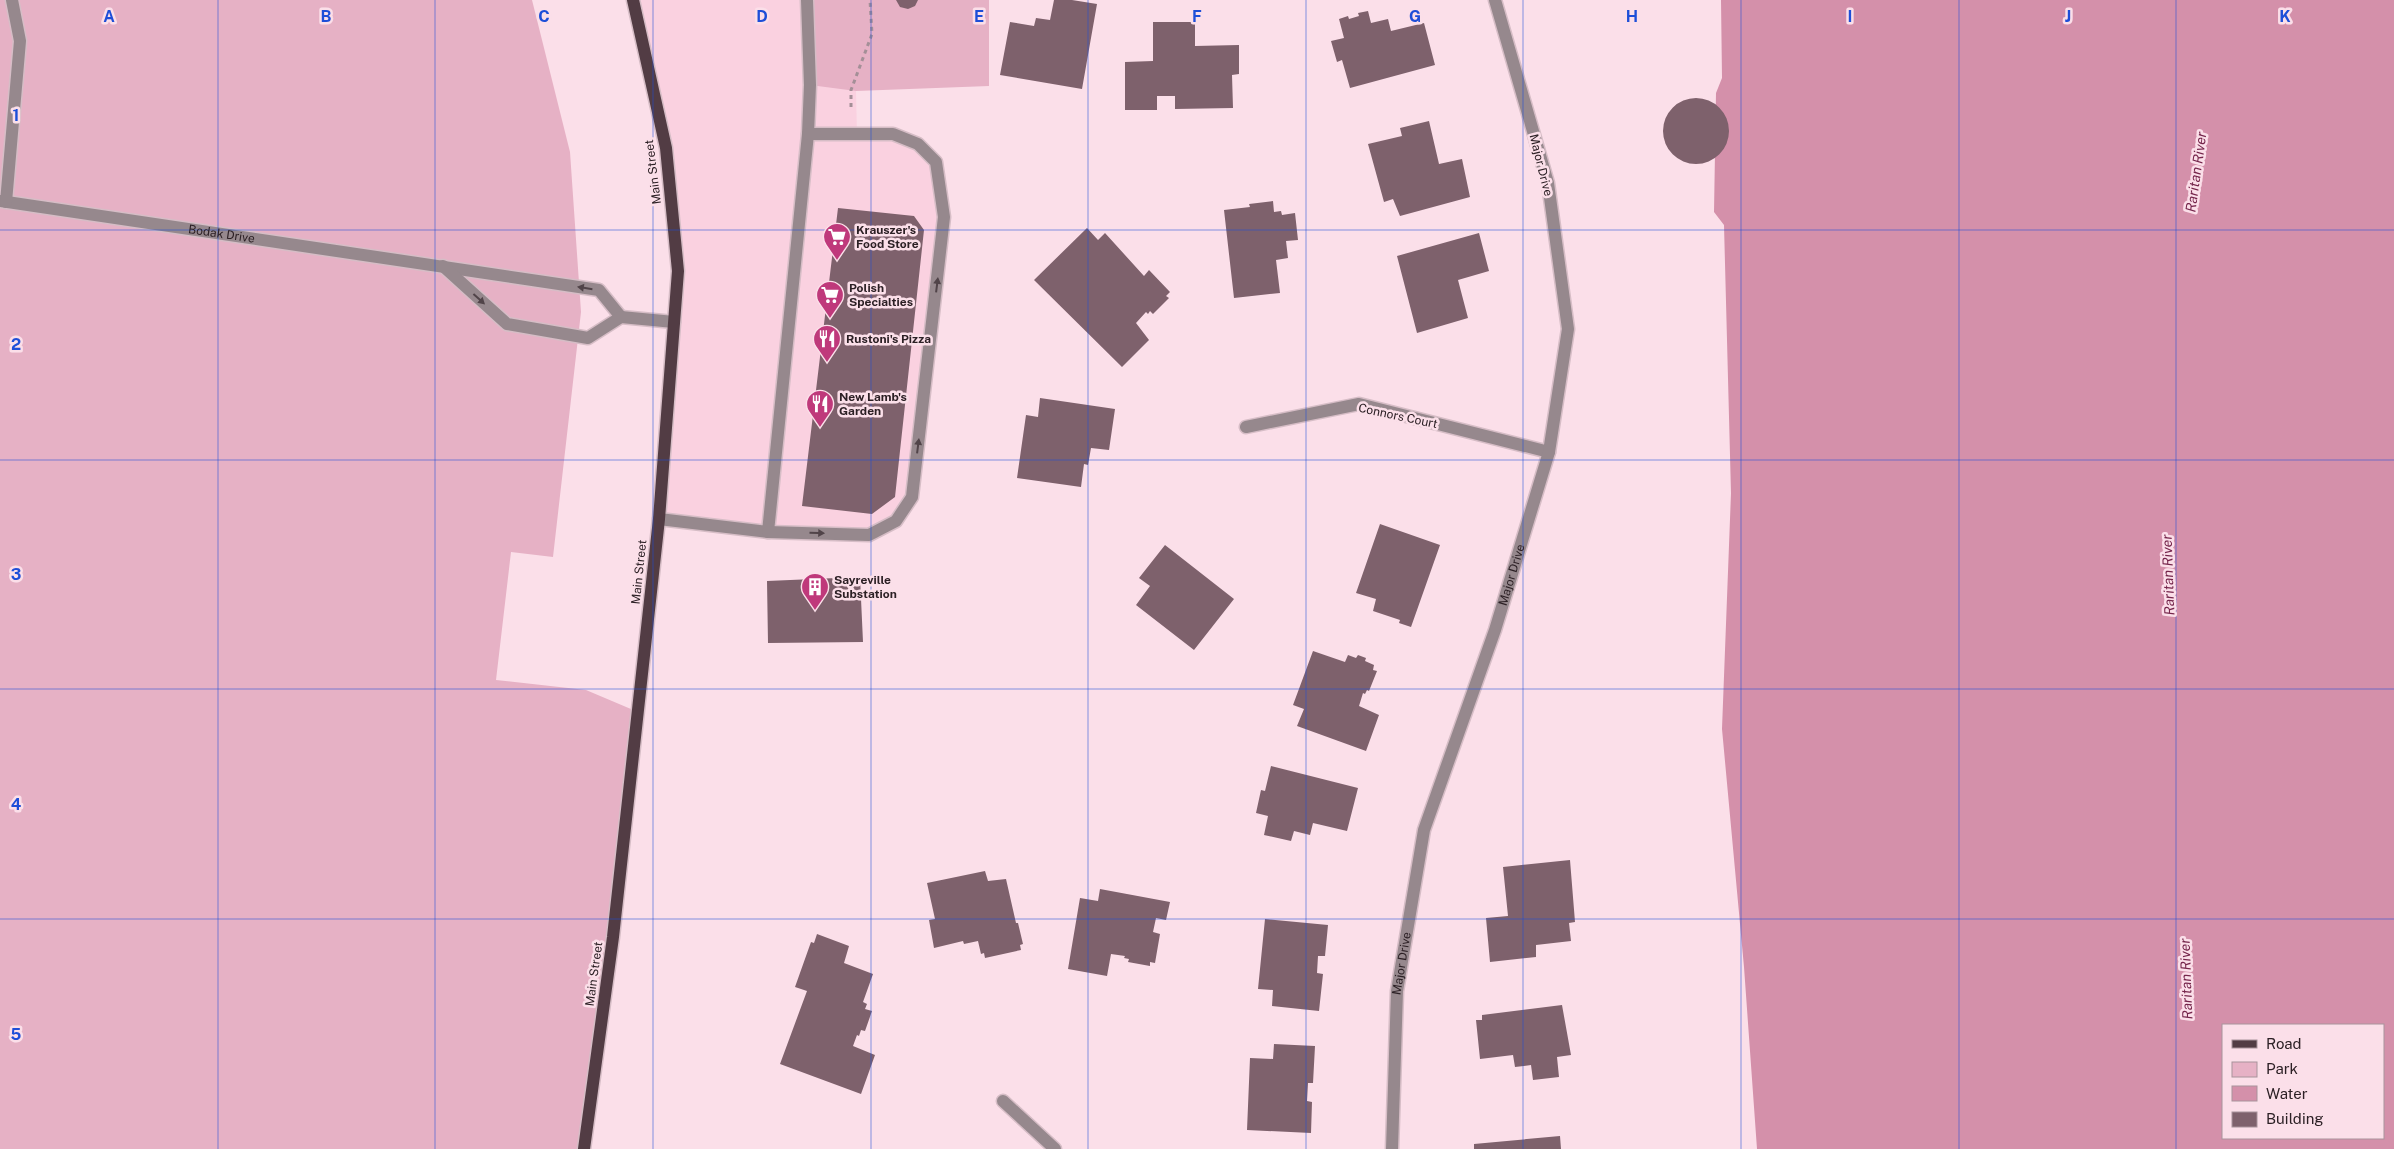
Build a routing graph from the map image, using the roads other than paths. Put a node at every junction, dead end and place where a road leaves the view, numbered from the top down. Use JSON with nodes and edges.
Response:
{"nodes":[{"id":1,"x":12,"y":0,"type":"edge"},
{"id":2,"x":633,"y":0,"type":"edge"},
{"id":3,"x":807,"y":0,"type":"edge"},
{"id":4,"x":1495,"y":0,"type":"edge"},
{"id":5,"x":808,"y":134,"type":"junction"},
{"id":6,"x":3,"y":202,"type":"edge"},
{"id":7,"x":443,"y":266,"type":"junction"},
{"id":8,"x":621,"y":317,"type":"junction"},
{"id":9,"x":674,"y":322,"type":"junction"},
{"id":10,"x":1246,"y":427,"type":"dead end"},
{"id":11,"x":1549,"y":452,"type":"junction"},
{"id":12,"x":659,"y":518,"type":"junction"},
{"id":13,"x":768,"y":532,"type":"junction"},
{"id":14,"x":1003,"y":1101,"type":"dead end"},
{"id":15,"x":584,"y":1149,"type":"edge"},
{"id":16,"x":1055,"y":1149,"type":"edge"},
{"id":17,"x":1392,"y":1149,"type":"edge"}],
"edges":[{"from":1,"to":6,"type":"street"},
{"from":2,"to":9,"type":"main road","name":"Main Street"},
{"from":3,"to":5,"type":"street"},
{"from":4,"to":11,"type":"street","name":"Major Drive"},
{"from":5,"to":13,"type":"street"},
{"from":13,"to":5,"type":"street","one_way":true},
{"from":6,"to":7,"type":"street","name":"Bodak Drive"},
{"from":8,"to":7,"type":"street","name":"Bodak Drive","one_way":true},
{"from":7,"to":8,"type":"street","one_way":true},
{"from":8,"to":9,"type":"street"},
{"from":9,"to":12,"type":"main road","name":"Main Street"},
{"from":10,"to":11,"type":"street","name":"Connors Court"},
{"from":11,"to":17,"type":"street","name":"Major Drive"},
{"from":12,"to":13,"type":"street"},
{"from":12,"to":15,"type":"main road","name":"Main Street"},
{"from":14,"to":16,"type":"street"}]}
